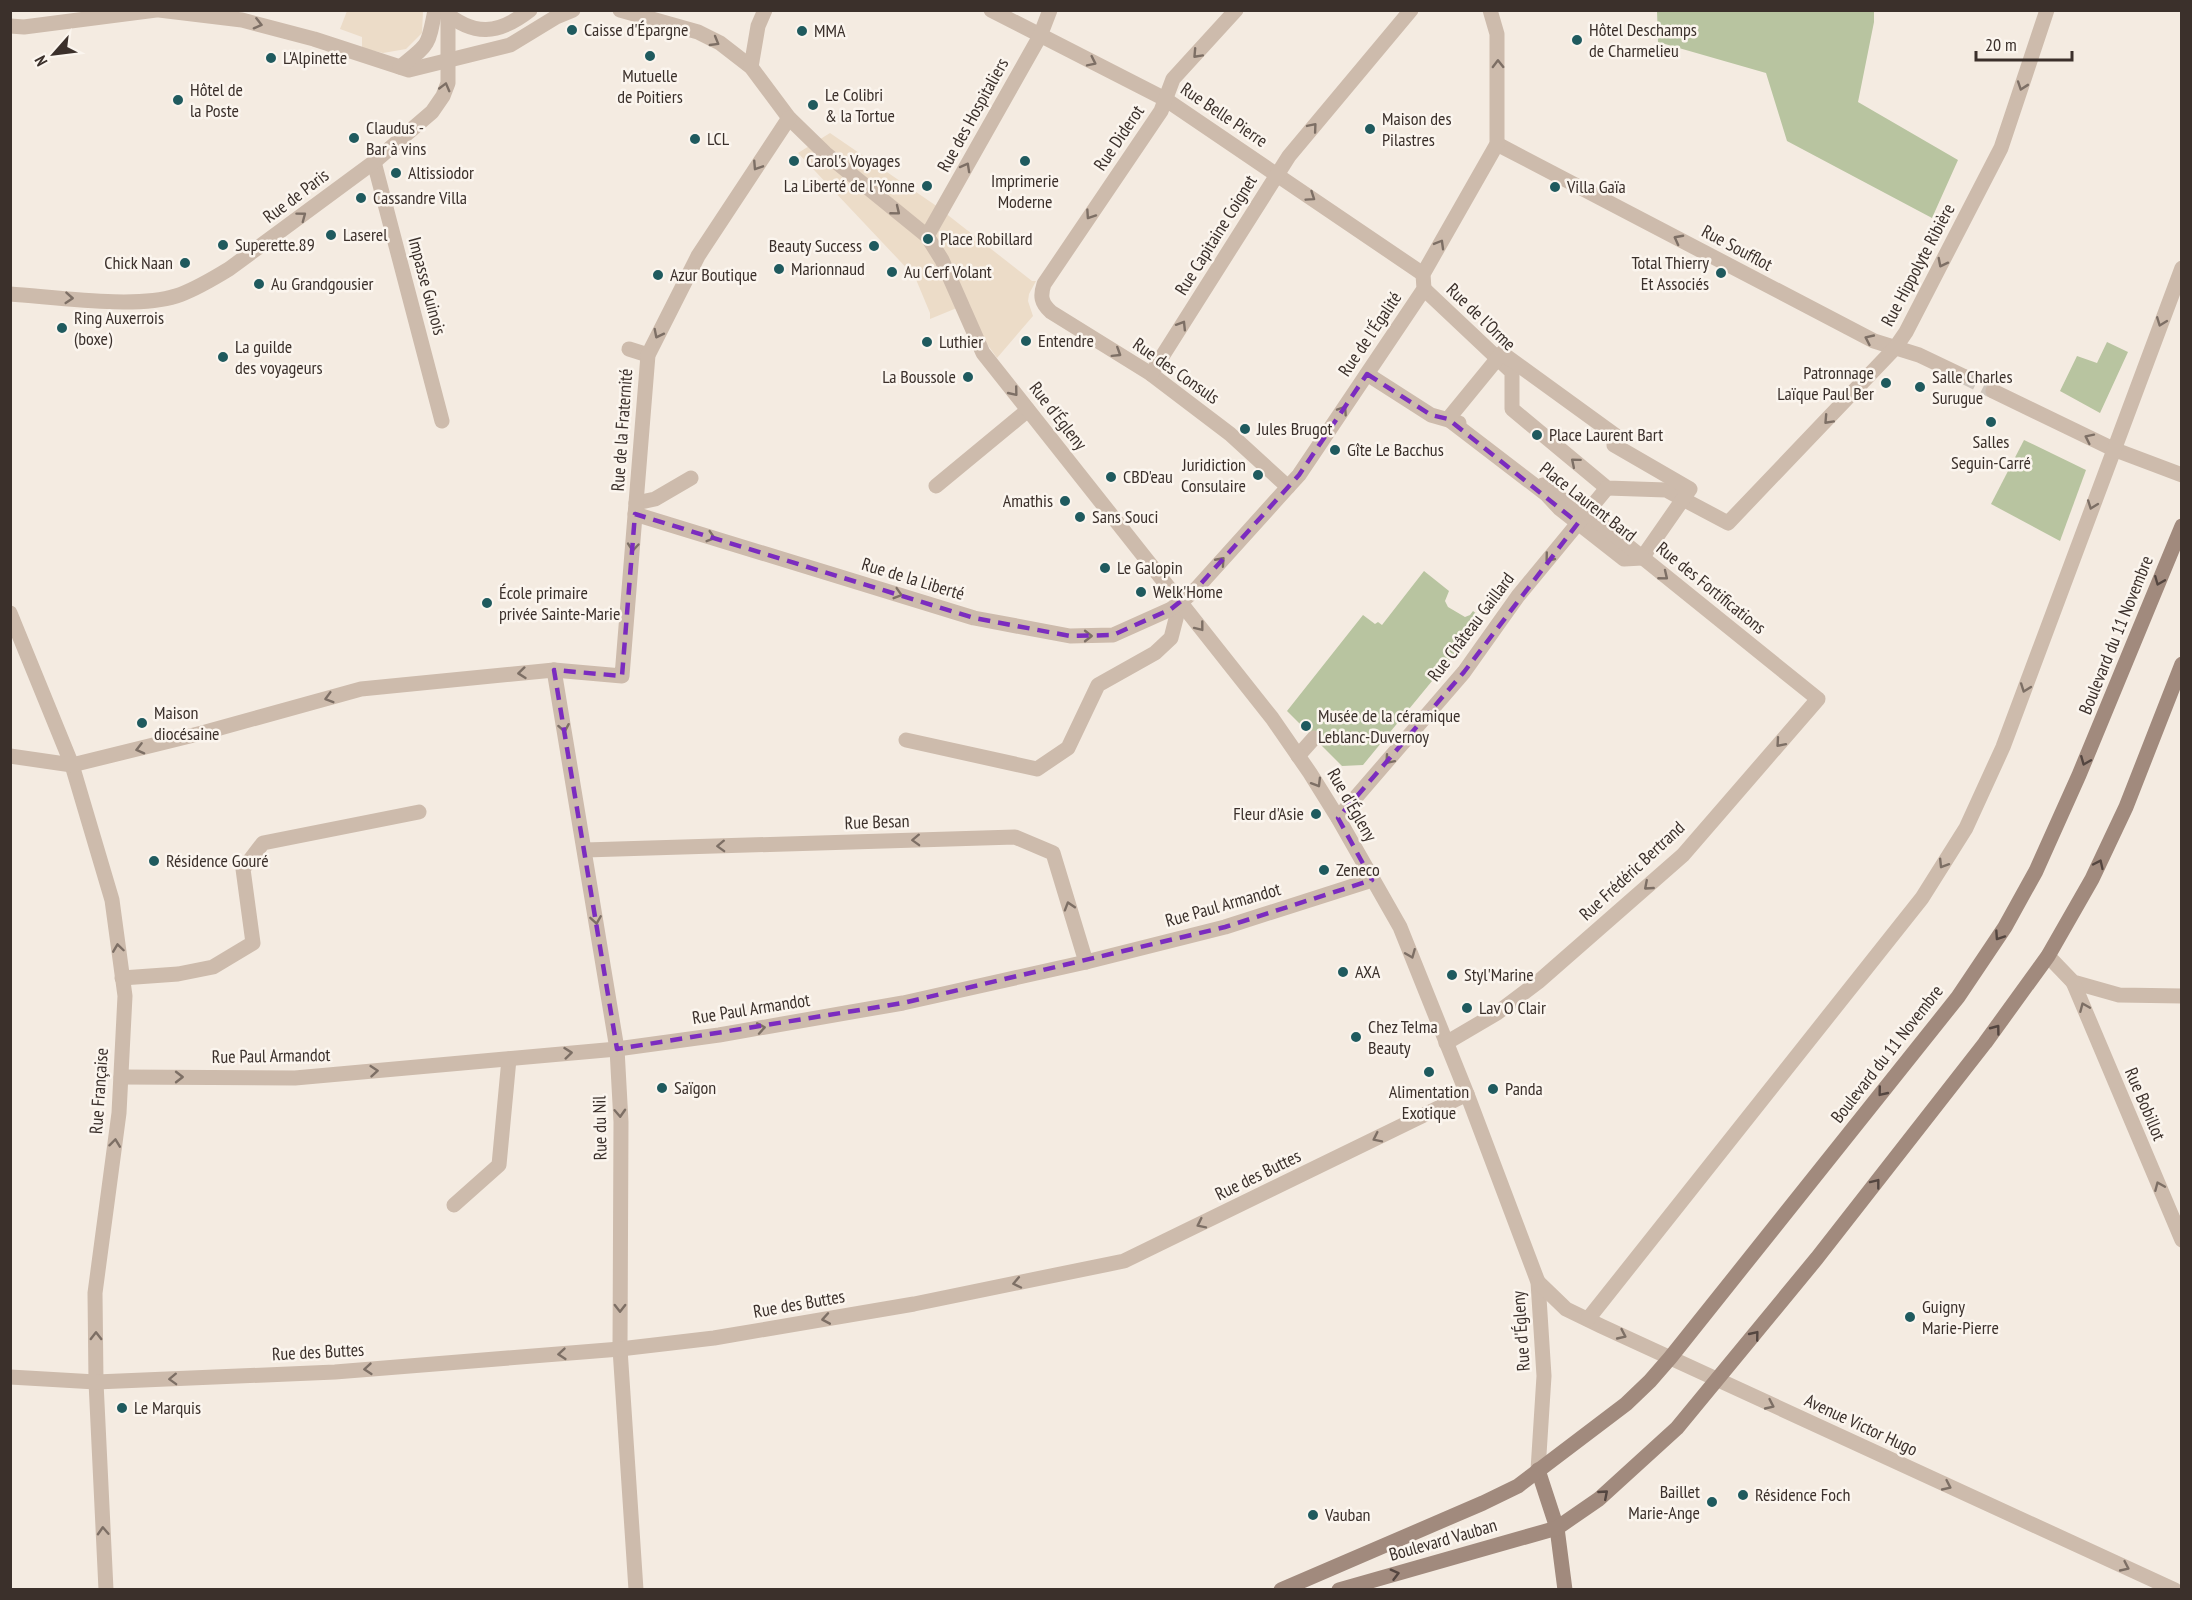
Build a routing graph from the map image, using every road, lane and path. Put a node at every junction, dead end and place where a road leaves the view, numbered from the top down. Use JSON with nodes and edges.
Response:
{"nodes":[{"id":1,"x":157,"y":10,"type":"edge"},
{"id":2,"x":530,"y":10,"type":"edge"},
{"id":3,"x":573,"y":10,"type":"edge"},
{"id":4,"x":620,"y":10,"type":"edge"},
{"id":5,"x":765,"y":10,"type":"edge"},
{"id":6,"x":991,"y":10,"type":"edge"},
{"id":7,"x":1050,"y":10,"type":"edge"},
{"id":8,"x":1236,"y":10,"type":"edge"},
{"id":9,"x":1411,"y":10,"type":"edge"},
{"id":10,"x":1490,"y":10,"type":"edge"},
{"id":11,"x":2048,"y":10,"type":"edge"},
{"id":12,"x":442,"y":12,"type":"edge"},
{"id":13,"x":10,"y":26,"type":"edge"},
{"id":14,"x":1040,"y":36,"type":"junction"},
{"id":15,"x":448,"y":60,"type":"junction"},
{"id":16,"x":400,"y":67,"type":"junction"},
{"id":17,"x":751,"y":67,"type":"junction"},
{"id":18,"x":1165,"y":99,"type":"junction"},
{"id":19,"x":789,"y":118,"type":"junction"},
{"id":20,"x":1497,"y":144,"type":"junction"},
{"id":21,"x":374,"y":162,"type":"junction"},
{"id":22,"x":1277,"y":174,"type":"junction"},
{"id":23,"x":927,"y":236,"type":"junction"},
{"id":24,"x":2181,"y":268,"type":"edge"},
{"id":25,"x":1424,"y":282,"type":"junction"},
{"id":26,"x":1041,"y":293,"type":"joint"},
{"id":27,"x":10,"y":294,"type":"edge"},
{"id":28,"x":1895,"y":348,"type":"junction"},
{"id":29,"x":629,"y":350,"type":"dead end"},
{"id":30,"x":648,"y":355,"type":"junction"},
{"id":31,"x":1497,"y":359,"type":"junction"},
{"id":32,"x":1512,"y":372,"type":"joint"},
{"id":33,"x":1151,"y":374,"type":"junction"},
{"id":34,"x":1367,"y":374,"type":"junction"},
{"id":35,"x":1963,"y":376,"type":"tunnel mouth"},
{"id":36,"x":1993,"y":391,"type":"tunnel mouth"},
{"id":37,"x":1028,"y":410,"type":"junction"},
{"id":38,"x":1448,"y":419,"type":"junction"},
{"id":39,"x":442,"y":421,"type":"dead end"},
{"id":40,"x":2113,"y":449,"type":"junction"},
{"id":41,"x":2181,"y":476,"type":"edge"},
{"id":42,"x":691,"y":478,"type":"dead end"},
{"id":43,"x":936,"y":486,"type":"dead end"},
{"id":44,"x":1288,"y":487,"type":"junction"},
{"id":45,"x":1607,"y":488,"type":"junction"},
{"id":46,"x":1666,"y":490,"type":"joint"},
{"id":47,"x":1683,"y":499,"type":"junction"},
{"id":48,"x":636,"y":508,"type":"junction"},
{"id":49,"x":1582,"y":518,"type":"junction"},
{"id":50,"x":2181,"y":526,"type":"edge"},
{"id":51,"x":1642,"y":558,"type":"junction"},
{"id":52,"x":1180,"y":603,"type":"junction"},
{"id":53,"x":10,"y":613,"type":"edge"},
{"id":54,"x":2181,"y":664,"type":"edge"},
{"id":55,"x":554,"y":670,"type":"junction"},
{"id":56,"x":1818,"y":699,"type":"joint"},
{"id":57,"x":1314,"y":738,"type":"dead end"},
{"id":58,"x":906,"y":740,"type":"dead end"},
{"id":59,"x":10,"y":756,"type":"edge"},
{"id":60,"x":1298,"y":756,"type":"junction"},
{"id":61,"x":72,"y":765,"type":"junction"},
{"id":62,"x":419,"y":812,"type":"dead end"},
{"id":63,"x":1338,"y":818,"type":"junction"},
{"id":64,"x":585,"y":850,"type":"junction"},
{"id":65,"x":1372,"y":880,"type":"junction"},
{"id":66,"x":2049,"y":956,"type":"junction"},
{"id":67,"x":1086,"y":962,"type":"junction"},
{"id":68,"x":122,"y":978,"type":"junction"},
{"id":69,"x":2073,"y":982,"type":"junction"},
{"id":70,"x":2181,"y":996,"type":"edge"},
{"id":71,"x":1446,"y":1043,"type":"junction"},
{"id":72,"x":617,"y":1049,"type":"junction"},
{"id":73,"x":509,"y":1059,"type":"junction"},
{"id":74,"x":121,"y":1077,"type":"junction"},
{"id":75,"x":1467,"y":1094,"type":"junction"},
{"id":76,"x":454,"y":1205,"type":"dead end"},
{"id":77,"x":2181,"y":1240,"type":"edge"},
{"id":78,"x":1538,"y":1282,"type":"junction"},
{"id":79,"x":1588,"y":1319,"type":"junction"},
{"id":80,"x":620,"y":1349,"type":"junction"},
{"id":81,"x":1670,"y":1358,"type":"junction"},
{"id":82,"x":10,"y":1377,"type":"edge"},
{"id":83,"x":1717,"y":1380,"type":"junction"},
{"id":84,"x":96,"y":1382,"type":"junction"},
{"id":85,"x":1538,"y":1470,"type":"junction"},
{"id":86,"x":1483,"y":1503,"type":"joint"},
{"id":87,"x":1557,"y":1528,"type":"junction"},
{"id":88,"x":106,"y":1590,"type":"edge"},
{"id":89,"x":636,"y":1590,"type":"edge"},
{"id":90,"x":1281,"y":1590,"type":"edge"},
{"id":91,"x":1339,"y":1590,"type":"edge"},
{"id":92,"x":1565,"y":1590,"type":"edge"},
{"id":93,"x":2175,"y":1590,"type":"edge"}],
"edges":[{"from":1,"to":13,"type":"street"},
{"from":1,"to":16,"type":"street","one_way":true},
{"from":2,"to":12,"type":"street"},
{"from":3,"to":15,"type":"street"},
{"from":4,"to":17,"type":"street","one_way":true},
{"from":5,"to":17,"type":"street"},
{"from":6,"to":14,"type":"street","name":"Rue Belle Pierre"},
{"from":7,"to":14,"type":"street","name":"Rue des Hospitaliers"},
{"from":8,"to":18,"type":"street","name":"Rue Diderot","one_way":true},
{"from":22,"to":9,"type":"street","name":"Rue Capitaine Coignet","one_way":true},
{"from":20,"to":10,"type":"street","name":"Rue de l'Égalité","one_way":true},
{"from":11,"to":28,"type":"street","name":"Rue Hippolyte Ribière","one_way":true},
{"from":12,"to":15,"type":"street","name":"Rue de Paris"},
{"from":12,"to":16,"type":"street"},
{"from":14,"to":18,"type":"street","name":"Rue Belle Pierre","one_way":true},
{"from":23,"to":14,"type":"street","name":"Rue des Hospitaliers","one_way":true},
{"from":15,"to":16,"type":"street"},
{"from":21,"to":15,"type":"street","name":"Rue de Paris","one_way":true},
{"from":17,"to":19,"type":"street"},
{"from":18,"to":22,"type":"street","name":"Rue Belle Pierre"},
{"from":18,"to":26,"type":"street","name":"Rue Diderot","one_way":true},
{"from":19,"to":23,"type":"street","one_way":true},
{"from":19,"to":30,"type":"street","name":"Rue de la Fraternité","one_way":true},
{"from":25,"to":20,"type":"street","name":"Rue de l'Égalité","one_way":true},
{"from":28,"to":20,"type":"street","name":"Rue Soufflot","one_way":true},
{"from":27,"to":21,"type":"street","name":"Rue de Paris","one_way":true},
{"from":21,"to":39,"type":"street","name":"Impasse Guinois"},
{"from":22,"to":25,"type":"street","name":"Rue Belle Pierre","one_way":true},
{"from":33,"to":22,"type":"street","name":"Rue Capitaine Coignet","one_way":true},
{"from":23,"to":37,"type":"street","name":"Rue d'Égleny","one_way":true},
{"from":24,"to":40,"type":"street","one_way":true},
{"from":25,"to":31,"type":"street","name":"Rue de l'Orme"},
{"from":25,"to":34,"type":"street","name":"Rue de l'Égalité"},
{"from":26,"to":33,"type":"street","name":"Rue des Consuls","one_way":true},
{"from":28,"to":35,"type":"street","name":"Rue Soufflot"},
{"from":28,"to":47,"type":"street","name":"Rue Hippolyte Ribière","one_way":true},
{"from":29,"to":30,"type":"street"},
{"from":30,"to":48,"type":"street","name":"Rue de la Fraternité"},
{"from":31,"to":32,"type":"street","name":"Rue de l'Orme"},
{"from":31,"to":38,"type":"street"},
{"from":31,"to":47,"type":"street"},
{"from":45,"to":32,"type":"street","name":"Place Laurent Bard","one_way":true},
{"from":33,"to":44,"type":"street","name":"Rue des Consuls"},
{"from":34,"to":38,"type":"street","name":"Rue des Fortifications"},
{"from":44,"to":34,"type":"street","name":"Rue de l'Égalité","one_way":true},
{"from":40,"to":36,"type":"street","one_way":true},
{"from":37,"to":43,"type":"street"},
{"from":37,"to":52,"type":"street","name":"Rue d'Égleny"},
{"from":38,"to":49,"type":"street","name":"Rue des Fortifications"},
{"from":40,"to":41,"type":"street"},
{"from":40,"to":79,"type":"street","one_way":true},
{"from":42,"to":48,"type":"street"},
{"from":52,"to":44,"type":"street","name":"Rue de l'Égalité","one_way":true},
{"from":45,"to":46,"type":"street","name":"Place Laurent Bard"},
{"from":45,"to":49,"type":"street","name":"Place Laurent Bard"},
{"from":46,"to":47,"type":"street","name":"Rue Hippolyte Ribière"},
{"from":47,"to":51,"type":"street","name":"Place Laurent Bard"},
{"from":48,"to":52,"type":"street","name":"Rue de la Liberté","one_way":true},
{"from":48,"to":55,"type":"street","name":"Rue de la Fraternité","one_way":true},
{"from":49,"to":51,"type":"street","name":"Rue des Fortifications"},
{"from":49,"to":63,"type":"street","name":"Rue Château Gaillard","one_way":true},
{"from":50,"to":81,"type":"main road","name":"Boulevard du 11 Novembre","one_way":true},
{"from":51,"to":56,"type":"street","name":"Rue des Fortifications","one_way":true},
{"from":52,"to":58,"type":"street"},
{"from":52,"to":60,"type":"street","name":"Rue d'Égleny","one_way":true},
{"from":53,"to":61,"type":"street","name":"Rue Française"},
{"from":66,"to":54,"type":"main road","one_way":true},
{"from":55,"to":61,"type":"street","one_way":true},
{"from":55,"to":64,"type":"street","name":"Rue du Nil","one_way":true},
{"from":56,"to":71,"type":"street","name":"Rue Frédéric Bertrand","one_way":true},
{"from":57,"to":60,"type":"street"},
{"from":59,"to":61,"type":"street"},
{"from":60,"to":63,"type":"street","name":"Rue d'Égleny","one_way":true},
{"from":68,"to":61,"type":"street","name":"Rue Française","one_way":true},
{"from":62,"to":68,"type":"street"},
{"from":63,"to":65,"type":"street","name":"Rue d'Égleny"},
{"from":67,"to":64,"type":"street","name":"Rue Besan","one_way":true},
{"from":64,"to":72,"type":"street","name":"Rue du Nil","one_way":true},
{"from":65,"to":67,"type":"street","name":"Rue Paul Armandot"},
{"from":65,"to":71,"type":"street","name":"Rue d'Égleny","one_way":true},
{"from":66,"to":69,"type":"street"},
{"from":83,"to":66,"type":"main road","one_way":true},
{"from":72,"to":67,"type":"street","name":"Rue Paul Armandot","one_way":true},
{"from":68,"to":74,"type":"street","name":"Rue Française"},
{"from":69,"to":70,"type":"street"},
{"from":77,"to":69,"type":"street","name":"Rue Bobillot","one_way":true},
{"from":71,"to":75,"type":"street","name":"Rue d'Égleny"},
{"from":73,"to":72,"type":"street","name":"Rue Paul Armandot","one_way":true},
{"from":72,"to":80,"type":"street","name":"Rue du Nil","one_way":true},
{"from":74,"to":73,"type":"street","name":"Rue Paul Armandot","one_way":true},
{"from":73,"to":76,"type":"street"},
{"from":84,"to":74,"type":"street","name":"Rue Française","one_way":true},
{"from":75,"to":78,"type":"street","name":"Rue d'Égleny"},
{"from":75,"to":80,"type":"street","name":"Rue des Buttes","one_way":true},
{"from":78,"to":79,"type":"street","name":"Avenue Victor Hugo"},
{"from":78,"to":85,"type":"street","name":"Rue d'Égleny"},
{"from":79,"to":81,"type":"street","name":"Avenue Victor Hugo","one_way":true},
{"from":80,"to":84,"type":"street","name":"Rue des Buttes","one_way":true},
{"from":80,"to":89,"type":"street","name":"Rue du Nil"},
{"from":81,"to":83,"type":"street","name":"Avenue Victor Hugo"},
{"from":81,"to":85,"type":"main road","name":"Boulevard du 11 Novembre"},
{"from":82,"to":84,"type":"street","name":"Rue des Buttes"},
{"from":87,"to":83,"type":"main road","one_way":true},
{"from":83,"to":93,"type":"street","name":"Avenue Victor Hugo","one_way":true},
{"from":88,"to":84,"type":"street","name":"Rue Française","one_way":true},
{"from":85,"to":86,"type":"main road","name":"Boulevard du 11 Novembre"},
{"from":85,"to":87,"type":"main road"},
{"from":86,"to":90,"type":"main road","name":"Boulevard Vauban"},
{"from":91,"to":87,"type":"main road","name":"Boulevard Vauban","one_way":true},
{"from":87,"to":92,"type":"main road"}]}
